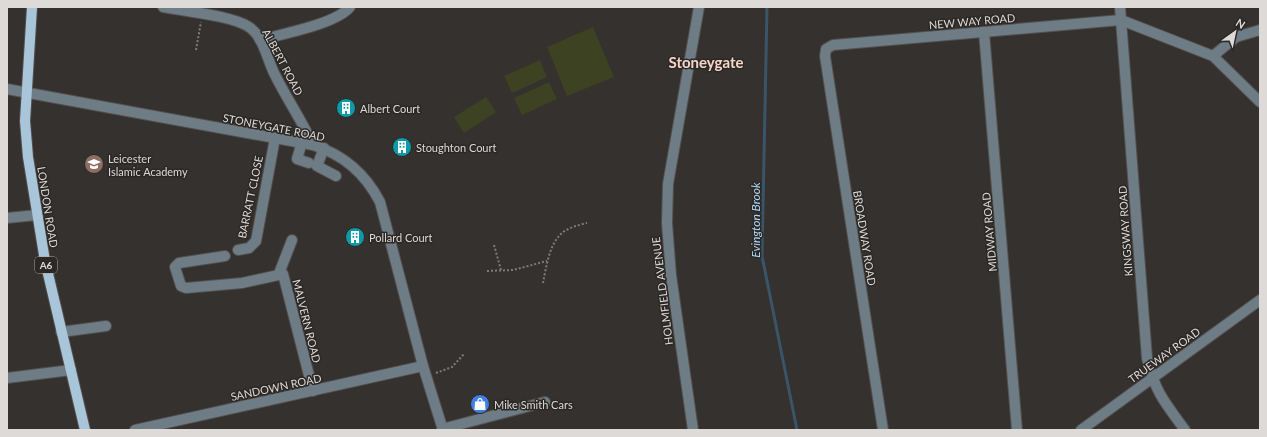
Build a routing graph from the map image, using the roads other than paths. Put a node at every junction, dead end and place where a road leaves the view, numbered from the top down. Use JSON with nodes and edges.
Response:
{"nodes":[{"id":1,"x":32,"y":7,"type":"edge"},
{"id":2,"x":163,"y":7,"type":"edge"},
{"id":3,"x":350,"y":7,"type":"edge"},
{"id":4,"x":699,"y":7,"type":"edge"},
{"id":5,"x":1120,"y":7,"type":"edge"},
{"id":6,"x":1121,"y":20,"type":"junction"},
{"id":7,"x":1260,"y":30,"type":"edge"},
{"id":8,"x":984,"y":32,"type":"junction"},
{"id":9,"x":260,"y":40,"type":"junction"},
{"id":10,"x":826,"y":49,"type":"joint"},
{"id":11,"x":1213,"y":56,"type":"junction"},
{"id":12,"x":7,"y":89,"type":"edge"},
{"id":13,"x":26,"y":92,"type":"junction"},
{"id":14,"x":1260,"y":102,"type":"edge"},
{"id":15,"x":275,"y":138,"type":"junction"},
{"id":16,"x":302,"y":142,"type":"junction"},
{"id":17,"x":313,"y":145,"type":"junction"},
{"id":18,"x":324,"y":148,"type":"junction"},
{"id":19,"x":310,"y":163,"type":"dead end"},
{"id":20,"x":336,"y":176,"type":"dead end"},
{"id":21,"x":37,"y":215,"type":"junction"},
{"id":22,"x":7,"y":218,"type":"edge"},
{"id":23,"x":292,"y":240,"type":"dead end"},
{"id":24,"x":238,"y":250,"type":"dead end"},
{"id":25,"x":225,"y":256,"type":"dead end"},
{"id":26,"x":280,"y":275,"type":"junction"},
{"id":27,"x":1260,"y":300,"type":"edge"},
{"id":28,"x":106,"y":326,"type":"dead end"},
{"id":29,"x":61,"y":332,"type":"junction"},
{"id":30,"x":423,"y":366,"type":"junction"},
{"id":31,"x":71,"y":370,"type":"junction"},
{"id":32,"x":7,"y":378,"type":"edge"},
{"id":33,"x":1152,"y":379,"type":"junction"},
{"id":34,"x":313,"y":391,"type":"junction"},
{"id":35,"x":545,"y":402,"type":"dead end"},
{"id":36,"x":85,"y":430,"type":"edge"},
{"id":37,"x":135,"y":430,"type":"edge"},
{"id":38,"x":442,"y":430,"type":"edge"},
{"id":39,"x":693,"y":430,"type":"edge"},
{"id":40,"x":883,"y":430,"type":"edge"},
{"id":41,"x":1017,"y":430,"type":"edge"},
{"id":42,"x":1081,"y":430,"type":"edge"},
{"id":43,"x":1185,"y":430,"type":"edge"}],
"edges":[{"from":1,"to":13,"type":"main road","name":"LONDON ROAD","number":"A6"},
{"from":2,"to":9,"type":"street","name":"ALBERT ROAD"},
{"from":3,"to":9,"type":"street"},
{"from":4,"to":39,"type":"street","name":"HOLMFIELD AVENUE"},
{"from":5,"to":6,"type":"street","name":"KINGSWAY ROAD"},
{"from":6,"to":8,"type":"street","name":"NEW WAY ROAD"},
{"from":6,"to":11,"type":"street"},
{"from":6,"to":33,"type":"street","name":"KINGSWAY ROAD"},
{"from":7,"to":11,"type":"street"},
{"from":8,"to":10,"type":"street","name":"NEW WAY ROAD"},
{"from":8,"to":41,"type":"street","name":"MIDWAY ROAD"},
{"from":9,"to":17,"type":"street","name":"ALBERT ROAD"},
{"from":10,"to":40,"type":"street","name":"BROADWAY ROAD"},
{"from":11,"to":14,"type":"street"},
{"from":12,"to":13,"type":"street","name":"STONEYGATE ROAD"},
{"from":13,"to":15,"type":"street","name":"STONEYGATE ROAD"},
{"from":13,"to":21,"type":"main road","name":"LONDON ROAD","number":"A6"},
{"from":15,"to":16,"type":"street","name":"STONEYGATE ROAD"},
{"from":15,"to":24,"type":"street","name":"BARRATT CLOSE"},
{"from":16,"to":17,"type":"street","name":"STONEYGATE ROAD"},
{"from":16,"to":19,"type":"street"},
{"from":17,"to":18,"type":"street","name":"STONEYGATE ROAD"},
{"from":18,"to":20,"type":"street"},
{"from":18,"to":30,"type":"street","name":"STONEYGATE ROAD"},
{"from":21,"to":22,"type":"street"},
{"from":21,"to":29,"type":"main road","name":"LONDON ROAD","number":"A6"},
{"from":23,"to":26,"type":"street"},
{"from":25,"to":26,"type":"street","name":"MALVERN ROAD"},
{"from":26,"to":34,"type":"street","name":"MALVERN ROAD"},
{"from":27,"to":33,"type":"street","name":"TRUEWAY ROAD"},
{"from":28,"to":29,"type":"street"},
{"from":29,"to":31,"type":"main road","name":"LONDON ROAD","number":"A6"},
{"from":30,"to":34,"type":"street","name":"SANDOWN ROAD"},
{"from":30,"to":38,"type":"street","name":"STONEYGATE ROAD"},
{"from":31,"to":32,"type":"street"},
{"from":31,"to":36,"type":"main road","name":"LONDON ROAD","number":"A6"},
{"from":33,"to":42,"type":"street","name":"TRUEWAY ROAD"},
{"from":33,"to":43,"type":"street","name":"KINGSWAY ROAD"},
{"from":34,"to":37,"type":"street","name":"SANDOWN ROAD"},
{"from":35,"to":38,"type":"street"}]}
